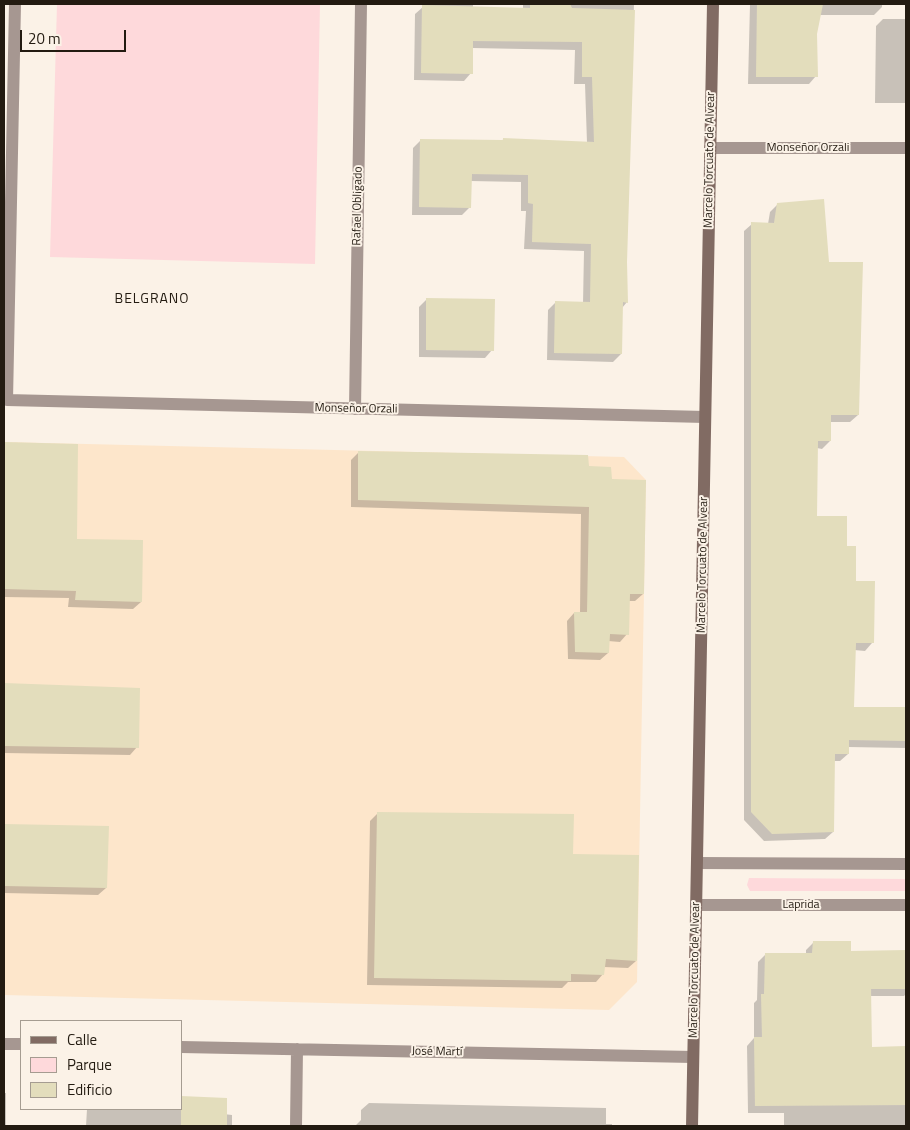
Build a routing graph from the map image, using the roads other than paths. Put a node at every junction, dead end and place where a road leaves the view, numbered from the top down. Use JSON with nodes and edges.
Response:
{"nodes":[{"id":1,"x":15,"y":4,"type":"edge"},
{"id":2,"x":361,"y":4,"type":"edge"},
{"id":3,"x":713,"y":4,"type":"edge"},
{"id":4,"x":710,"y":148,"type":"junction"},
{"id":5,"x":906,"y":148,"type":"edge"},
{"id":6,"x":7,"y":231,"type":"edge"},
{"id":7,"x":355,"y":409,"type":"junction"},
{"id":8,"x":705,"y":417,"type":"junction"},
{"id":9,"x":697,"y":863,"type":"junction"},
{"id":10,"x":906,"y":864,"type":"edge"},
{"id":11,"x":696,"y":905,"type":"junction"},
{"id":12,"x":906,"y":906,"type":"edge"},
{"id":13,"x":4,"y":1044,"type":"edge"},
{"id":14,"x":20,"y":1044,"type":"edge"},
{"id":15,"x":182,"y":1047,"type":"edge"},
{"id":16,"x":297,"y":1049,"type":"junction"},
{"id":17,"x":693,"y":1057,"type":"junction"},
{"id":18,"x":296,"y":1126,"type":"edge"},
{"id":19,"x":692,"y":1126,"type":"edge"}],
"edges":[{"from":1,"to":6,"type":"street"},
{"from":2,"to":7,"type":"street","name":"Rafael Obligado"},
{"from":3,"to":4,"type":"street","name":"Marcelo Torcuato de Alvear"},
{"from":4,"to":5,"type":"street","name":"Monseñor Orzali"},
{"from":4,"to":8,"type":"street","name":"Marcelo Torcuato de Alvear"},
{"from":6,"to":7,"type":"street","name":"Monseñor Orzali"},
{"from":7,"to":8,"type":"street","name":"Monseñor Orzali"},
{"from":8,"to":9,"type":"street","name":"Marcelo Torcuato de Alvear"},
{"from":9,"to":10,"type":"street"},
{"from":9,"to":11,"type":"street","name":"Marcelo Torcuato de Alvear"},
{"from":11,"to":12,"type":"street","name":"Laprida"},
{"from":11,"to":17,"type":"street","name":"Marcelo Torcuato de Alvear"},
{"from":13,"to":14,"type":"street"},
{"from":15,"to":16,"type":"street","name":"José Martí"},
{"from":16,"to":17,"type":"street","name":"José Martí"},
{"from":16,"to":18,"type":"street"},
{"from":17,"to":19,"type":"street","name":"Marcelo Torcuato de Alvear"}]}
